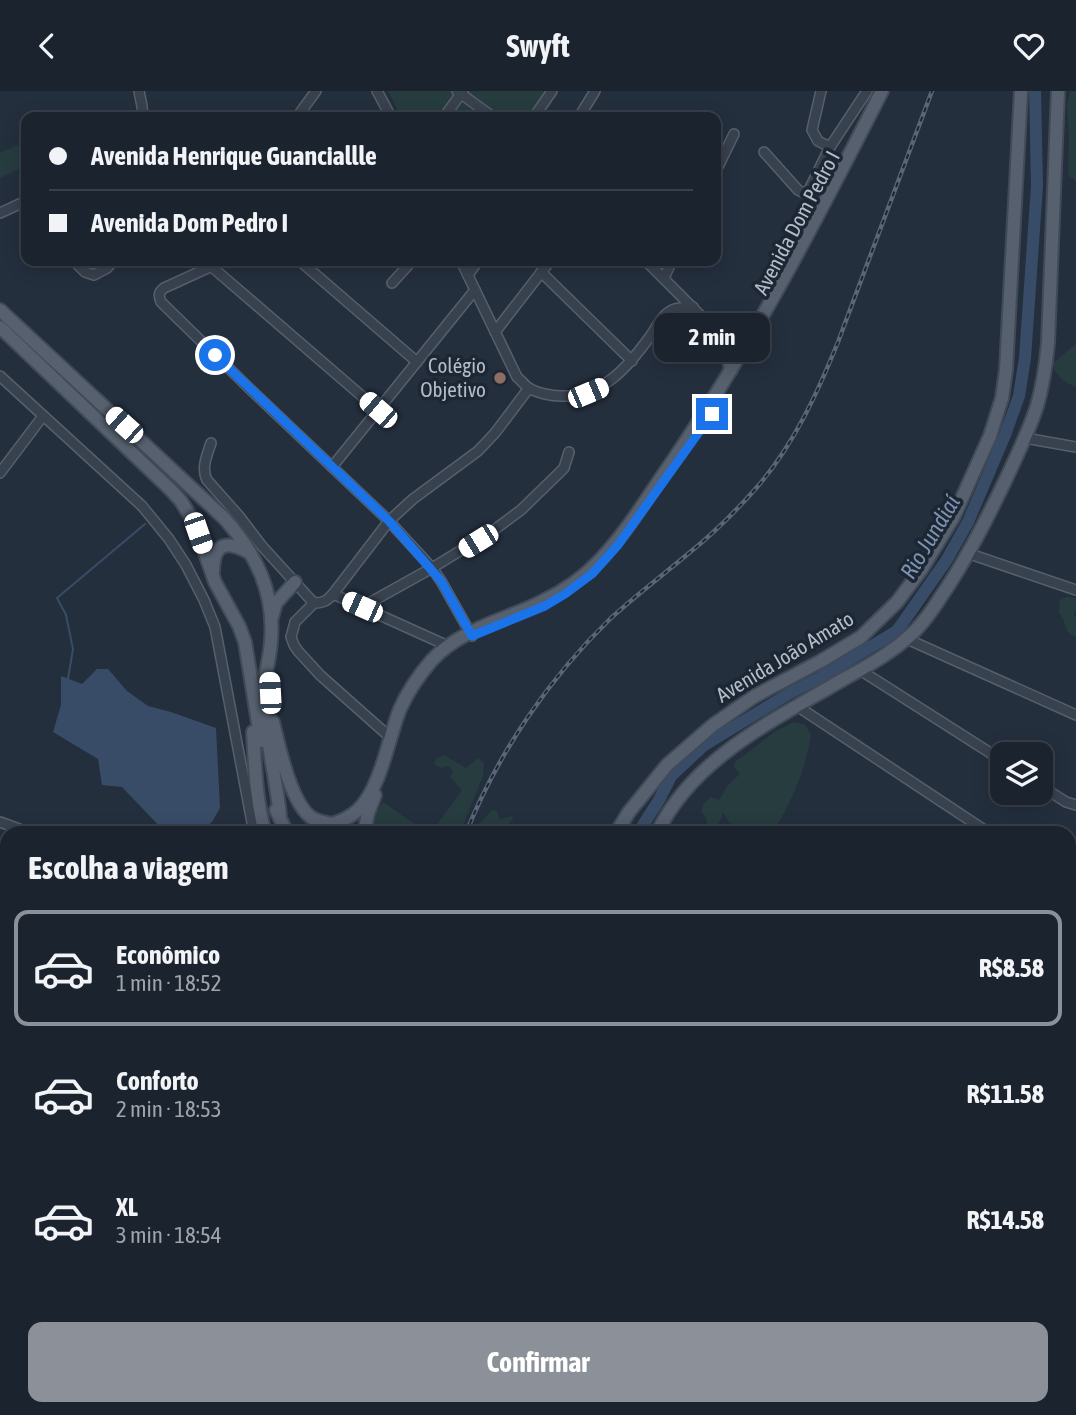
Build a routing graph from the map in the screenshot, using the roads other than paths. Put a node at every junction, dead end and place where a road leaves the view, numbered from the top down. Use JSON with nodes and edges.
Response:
{"nodes":[{"id":1,"x":138,"y":91,"type":"edge"},
{"id":2,"x":316,"y":91,"type":"edge"},
{"id":3,"x":377,"y":91,"type":"edge"},
{"id":4,"x":552,"y":91,"type":"edge"},
{"id":5,"x":595,"y":91,"type":"edge"},
{"id":6,"x":821,"y":91,"type":"edge"},
{"id":7,"x":867,"y":91,"type":"edge"},
{"id":8,"x":1021,"y":91,"type":"edge"},
{"id":9,"x":1058,"y":91,"type":"edge"},
{"id":10,"x":460,"y":92,"type":"edge"},
{"id":11,"x":886,"y":92,"type":"edge"},
{"id":12,"x":143,"y":112,"type":"edge"},
{"id":13,"x":301,"y":112,"type":"edge"},
{"id":14,"x":388,"y":112,"type":"edge"},
{"id":15,"x":447,"y":112,"type":"edge"},
{"id":16,"x":486,"y":112,"type":"edge"},
{"id":17,"x":537,"y":112,"type":"edge"},
{"id":18,"x":582,"y":112,"type":"edge"},
{"id":19,"x":734,"y":134,"type":"dead end"},
{"id":20,"x":830,"y":147,"type":"junction"},
{"id":21,"x":764,"y":152,"type":"dead end"},
{"id":22,"x":721,"y":161,"type":"edge"},
{"id":23,"x":21,"y":206,"type":"edge"},
{"id":24,"x":0,"y":213,"type":"edge"},
{"id":25,"x":79,"y":266,"type":"edge"},
{"id":26,"x":109,"y":266,"type":"edge"},
{"id":27,"x":306,"y":266,"type":"edge"},
{"id":28,"x":407,"y":266,"type":"edge"},
{"id":29,"x":464,"y":266,"type":"edge"},
{"id":30,"x":474,"y":266,"type":"edge"},
{"id":31,"x":546,"y":266,"type":"edge"},
{"id":32,"x":651,"y":266,"type":"edge"},
{"id":33,"x":670,"y":266,"type":"edge"},
{"id":34,"x":212,"y":267,"type":"joint"},
{"id":35,"x":541,"y":272,"type":"junction"},
{"id":36,"x":468,"y":275,"type":"junction"},
{"id":37,"x":664,"y":278,"type":"junction"},
{"id":38,"x":392,"y":283,"type":"dead end"},
{"id":39,"x":475,"y":290,"type":"junction"},
{"id":40,"x":693,"y":307,"type":"junction"},
{"id":41,"x":0,"y":310,"type":"edge"},
{"id":42,"x":0,"y":327,"type":"edge"},
{"id":43,"x":495,"y":332,"type":"junction"},
{"id":44,"x":735,"y":349,"type":"junction"},
{"id":45,"x":632,"y":361,"type":"junction"},
{"id":46,"x":417,"y":362,"type":"junction"},
{"id":47,"x":731,"y":370,"type":"junction"},
{"id":48,"x":0,"y":376,"type":"edge"},
{"id":49,"x":529,"y":388,"type":"junction"},
{"id":50,"x":378,"y":410,"type":"junction"},
{"id":51,"x":43,"y":416,"type":"junction"},
{"id":52,"x":1025,"y":438,"type":"junction"},
{"id":53,"x":211,"y":443,"type":"dead end"},
{"id":54,"x":1076,"y":447,"type":"edge"},
{"id":55,"x":569,"y":452,"type":"dead end"},
{"id":56,"x":332,"y":467,"type":"junction"},
{"id":57,"x":0,"y":473,"type":"edge"},
{"id":58,"x":225,"y":519,"type":"junction"},
{"id":59,"x":389,"y":521,"type":"junction"},
{"id":60,"x":244,"y":523,"type":"junction"},
{"id":61,"x":251,"y":553,"type":"junction"},
{"id":62,"x":967,"y":553,"type":"junction"},
{"id":63,"x":432,"y":568,"type":"junction"},
{"id":64,"x":212,"y":575,"type":"junction"},
{"id":65,"x":295,"y":582,"type":"junction"},
{"id":66,"x":1076,"y":590,"type":"edge"},
{"id":67,"x":333,"y":594,"type":"junction"},
{"id":68,"x":314,"y":603,"type":"junction"},
{"id":69,"x":362,"y":607,"type":"junction"},
{"id":70,"x":271,"y":621,"type":"junction"},
{"id":71,"x":471,"y":634,"type":"junction"},
{"id":72,"x":907,"y":639,"type":"junction"},
{"id":73,"x":447,"y":646,"type":"junction"},
{"id":74,"x":270,"y":652,"type":"junction"},
{"id":75,"x":860,"y":670,"type":"junction"},
{"id":76,"x":253,"y":693,"type":"junction"},
{"id":77,"x":797,"y":706,"type":"junction"},
{"id":78,"x":1076,"y":715,"type":"edge"},
{"id":79,"x":393,"y":739,"type":"junction"},
{"id":80,"x":990,"y":753,"type":"edge"},
{"id":81,"x":384,"y":766,"type":"junction"},
{"id":82,"x":1053,"y":794,"type":"edge"},
{"id":83,"x":1076,"y":805,"type":"edge"},
{"id":84,"x":280,"y":817,"type":"junction"},
{"id":85,"x":329,"y":825,"type":"junction"},
{"id":86,"x":253,"y":826,"type":"edge"},
{"id":87,"x":264,"y":826,"type":"edge"},
{"id":88,"x":284,"y":826,"type":"edge"},
{"id":89,"x":334,"y":826,"type":"edge"},
{"id":90,"x":365,"y":826,"type":"edge"},
{"id":91,"x":620,"y":826,"type":"edge"},
{"id":92,"x":660,"y":826,"type":"edge"},
{"id":93,"x":978,"y":826,"type":"edge"}],
"edges":[{"from":1,"to":12,"type":"street"},
{"from":2,"to":13,"type":"street"},
{"from":3,"to":14,"type":"street"},
{"from":4,"to":17,"type":"street"},
{"from":5,"to":18,"type":"street"},
{"from":6,"to":20,"type":"street"},
{"from":7,"to":20,"type":"street"},
{"from":8,"to":91,"type":"main road","name":"Avenida João Amato"},
{"from":9,"to":52,"type":"main road"},
{"from":10,"to":15,"type":"street"},
{"from":10,"to":16,"type":"street"},
{"from":11,"to":44,"type":"main road","name":"Avenida Dom Pedro I"},
{"from":11,"to":44,"type":"main road","name":"Avenida Dom Pedro I"},
{"from":19,"to":22,"type":"street"},
{"from":20,"to":21,"type":"street"},
{"from":23,"to":24,"type":"street"},
{"from":25,"to":26,"type":"street"},
{"from":27,"to":46,"type":"street"},
{"from":28,"to":38,"type":"street"},
{"from":29,"to":36,"type":"street"},
{"from":30,"to":36,"type":"street"},
{"from":31,"to":35,"type":"street"},
{"from":32,"to":37,"type":"street"},
{"from":33,"to":37,"type":"street"},
{"from":34,"to":50,"type":"street"},
{"from":34,"to":56,"type":"street"},
{"from":35,"to":43,"type":"street"},
{"from":35,"to":45,"type":"street"},
{"from":36,"to":39,"type":"street"},
{"from":37,"to":40,"type":"street"},
{"from":39,"to":43,"type":"street"},
{"from":39,"to":46,"type":"street"},
{"from":40,"to":44,"type":"street"},
{"from":40,"to":45,"type":"street"},
{"from":41,"to":58,"type":"main road"},
{"from":42,"to":64,"type":"main road"},
{"from":43,"to":49,"type":"street"},
{"from":44,"to":47,"type":"main road","name":"Avenida Dom Pedro I"},
{"from":44,"to":47,"type":"main road"},
{"from":44,"to":71,"type":"main road","name":"Avenida Dom Pedro I"},
{"from":45,"to":49,"type":"street"},
{"from":46,"to":50,"type":"street"},
{"from":47,"to":71,"type":"main road","name":"Avenida Dom Pedro I"},
{"from":48,"to":51,"type":"street"},
{"from":49,"to":59,"type":"street"},
{"from":50,"to":56,"type":"street"},
{"from":51,"to":57,"type":"street"},
{"from":51,"to":86,"type":"street"},
{"from":52,"to":54,"type":"street"},
{"from":52,"to":62,"type":"main road"},
{"from":53,"to":60,"type":"street"},
{"from":55,"to":63,"type":"street"},
{"from":56,"to":59,"type":"street"},
{"from":58,"to":60,"type":"main road"},
{"from":58,"to":61,"type":"main road"},
{"from":59,"to":63,"type":"street"},
{"from":59,"to":67,"type":"street"},
{"from":60,"to":65,"type":"street"},
{"from":61,"to":64,"type":"main road"},
{"from":61,"to":70,"type":"main road"},
{"from":62,"to":66,"type":"street"},
{"from":62,"to":72,"type":"main road"},
{"from":63,"to":69,"type":"street"},
{"from":63,"to":71,"type":"street"},
{"from":64,"to":76,"type":"main road"},
{"from":65,"to":68,"type":"street"},
{"from":65,"to":70,"type":"main road"},
{"from":67,"to":68,"type":"street"},
{"from":67,"to":69,"type":"street"},
{"from":68,"to":79,"type":"street"},
{"from":69,"to":73,"type":"street"},
{"from":70,"to":74,"type":"main road"},
{"from":71,"to":73,"type":"main road","name":"Avenida Dom Pedro I"},
{"from":71,"to":79,"type":"main road","name":"Avenida Dom Pedro I"},
{"from":72,"to":75,"type":"main road"},
{"from":72,"to":78,"type":"street"},
{"from":73,"to":79,"type":"main road","name":"Avenida Dom Pedro I"},
{"from":74,"to":84,"type":"main road"},
{"from":74,"to":85,"type":"main road"},
{"from":75,"to":77,"type":"main road"},
{"from":75,"to":80,"type":"street"},
{"from":76,"to":84,"type":"main road"},
{"from":76,"to":87,"type":"main road"},
{"from":77,"to":92,"type":"main road"},
{"from":77,"to":93,"type":"street"},
{"from":79,"to":81,"type":"main road","name":"Avenida Dom Pedro I"},
{"from":81,"to":85,"type":"main road"},
{"from":81,"to":90,"type":"main road"},
{"from":82,"to":83,"type":"street"},
{"from":84,"to":88,"type":"main road"},
{"from":85,"to":89,"type":"main road"}]}
